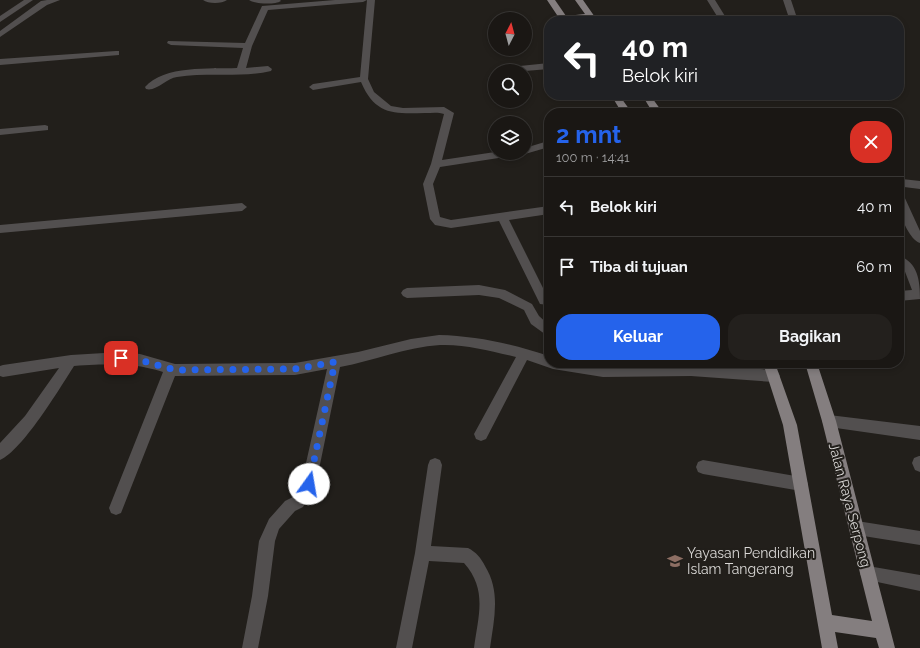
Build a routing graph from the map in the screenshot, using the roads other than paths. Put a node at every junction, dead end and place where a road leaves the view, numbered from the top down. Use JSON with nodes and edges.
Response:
{"nodes":[{"id":1,"x":29,"y":0,"type":"edge"},
{"id":2,"x":56,"y":0,"type":"edge"},
{"id":3,"x":207,"y":0,"type":"edge"},
{"id":4,"x":223,"y":0,"type":"edge"},
{"id":5,"x":253,"y":0,"type":"edge"},
{"id":6,"x":287,"y":0,"type":"edge"},
{"id":7,"x":363,"y":0,"type":"edge"},
{"id":8,"x":371,"y":0,"type":"edge"},
{"id":9,"x":551,"y":0,"type":"edge"},
{"id":10,"x":579,"y":0,"type":"edge"},
{"id":11,"x":711,"y":0,"type":"edge"},
{"id":12,"x":787,"y":0,"type":"edge"},
{"id":13,"x":561,"y":16,"type":"edge"},
{"id":14,"x":590,"y":16,"type":"edge"},
{"id":15,"x":721,"y":16,"type":"edge"},
{"id":16,"x":792,"y":16,"type":"edge"},
{"id":17,"x":0,"y":20,"type":"edge"},
{"id":18,"x":0,"y":35,"type":"edge"},
{"id":19,"x":171,"y":42,"type":"dead end"},
{"id":20,"x":248,"y":46,"type":"junction"},
{"id":21,"x":116,"y":53,"type":"dead end"},
{"id":22,"x":0,"y":62,"type":"edge"},
{"id":23,"x":544,"y":67,"type":"edge"},
{"id":24,"x":268,"y":68,"type":"dead end"},
{"id":25,"x":532,"y":68,"type":"edge"},
{"id":26,"x":241,"y":71,"type":"junction"},
{"id":27,"x":364,"y":79,"type":"junction"},
{"id":28,"x":149,"y":87,"type":"dead end"},
{"id":29,"x":313,"y":87,"type":"dead end"},
{"id":30,"x":45,"y":128,"type":"dead end"},
{"id":31,"x":0,"y":132,"type":"edge"},
{"id":32,"x":544,"y":145,"type":"edge"},
{"id":33,"x":532,"y":149,"type":"edge"},
{"id":34,"x":488,"y":156,"type":"edge"},
{"id":35,"x":436,"y":164,"type":"junction"},
{"id":36,"x":904,"y":183,"type":"edge"},
{"id":37,"x":920,"y":185,"type":"edge"},
{"id":38,"x":242,"y":207,"type":"dead end"},
{"id":39,"x":904,"y":208,"type":"edge"},
{"id":40,"x":544,"y":211,"type":"edge"},
{"id":41,"x":502,"y":217,"type":"junction"},
{"id":42,"x":0,"y":228,"type":"edge"},
{"id":43,"x":920,"y":239,"type":"edge"},
{"id":44,"x":904,"y":263,"type":"edge"},
{"id":45,"x":407,"y":293,"type":"dead end"},
{"id":46,"x":904,"y":296,"type":"edge"},
{"id":47,"x":544,"y":301,"type":"edge"},
{"id":48,"x":544,"y":328,"type":"edge"},
{"id":49,"x":524,"y":353,"type":"junction"},
{"id":50,"x":544,"y":360,"type":"edge"},
{"id":51,"x":71,"y":361,"type":"junction"},
{"id":52,"x":335,"y":362,"type":"junction"},
{"id":53,"x":584,"y":368,"type":"edge"},
{"id":54,"x":771,"y":368,"type":"edge"},
{"id":55,"x":813,"y":368,"type":"edge"},
{"id":56,"x":171,"y":370,"type":"junction"},
{"id":57,"x":3,"y":372,"type":"dead end"},
{"id":58,"x":774,"y":376,"type":"junction"},
{"id":59,"x":829,"y":421,"type":"junction"},
{"id":60,"x":920,"y":433,"type":"edge"},
{"id":61,"x":481,"y":434,"type":"dead end"},
{"id":62,"x":0,"y":453,"type":"edge"},
{"id":63,"x":435,"y":465,"type":"dead end"},
{"id":64,"x":703,"y":467,"type":"dead end"},
{"id":65,"x":801,"y":484,"type":"junction"},
{"id":66,"x":116,"y":508,"type":"dead end"},
{"id":67,"x":857,"y":528,"type":"junction"},
{"id":68,"x":920,"y":538,"type":"edge"},
{"id":69,"x":423,"y":553,"type":"junction"},
{"id":70,"x":868,"y":574,"type":"junction"},
{"id":71,"x":920,"y":583,"type":"edge"},
{"id":72,"x":824,"y":622,"type":"junction"},
{"id":73,"x":882,"y":631,"type":"junction"},
{"id":74,"x":250,"y":648,"type":"edge"},
{"id":75,"x":404,"y":648,"type":"edge"},
{"id":76,"x":482,"y":648,"type":"edge"},
{"id":77,"x":830,"y":648,"type":"edge"},
{"id":78,"x":887,"y":648,"type":"edge"}],
"edges":[{"from":1,"to":17,"type":"street"},
{"from":2,"to":18,"type":"street"},
{"from":3,"to":4,"type":"street"},
{"from":5,"to":6,"type":"street"},
{"from":7,"to":20,"type":"street"},
{"from":8,"to":27,"type":"street"},
{"from":9,"to":13,"type":"main road"},
{"from":10,"to":14,"type":"main road"},
{"from":11,"to":15,"type":"street"},
{"from":12,"to":16,"type":"street"},
{"from":19,"to":20,"type":"street"},
{"from":20,"to":26,"type":"street"},
{"from":21,"to":22,"type":"street"},
{"from":23,"to":25,"type":"street"},
{"from":24,"to":26,"type":"street"},
{"from":26,"to":28,"type":"street"},
{"from":27,"to":29,"type":"street"},
{"from":27,"to":35,"type":"street"},
{"from":30,"to":31,"type":"street"},
{"from":32,"to":33,"type":"street"},
{"from":34,"to":35,"type":"street"},
{"from":35,"to":41,"type":"street"},
{"from":36,"to":37,"type":"street"},
{"from":38,"to":42,"type":"street"},
{"from":39,"to":43,"type":"street"},
{"from":40,"to":41,"type":"street"},
{"from":41,"to":47,"type":"street"},
{"from":44,"to":46,"type":"street"},
{"from":45,"to":48,"type":"street"},
{"from":49,"to":50,"type":"street"},
{"from":49,"to":52,"type":"street"},
{"from":49,"to":61,"type":"street"},
{"from":51,"to":56,"type":"street"},
{"from":51,"to":57,"type":"street"},
{"from":51,"to":62,"type":"street"},
{"from":52,"to":56,"type":"street"},
{"from":52,"to":74,"type":"street"},
{"from":53,"to":58,"type":"street"},
{"from":54,"to":58,"type":"main road"},
{"from":55,"to":59,"type":"main road","name":"Jalan Raya Serpong"},
{"from":56,"to":66,"type":"street"},
{"from":58,"to":65,"type":"main road"},
{"from":59,"to":60,"type":"street"},
{"from":59,"to":67,"type":"main road","name":"Jalan Raya Serpong"},
{"from":63,"to":69,"type":"street"},
{"from":64,"to":65,"type":"street"},
{"from":65,"to":72,"type":"main road"},
{"from":67,"to":68,"type":"street"},
{"from":67,"to":70,"type":"main road","name":"Jalan Raya Serpong"},
{"from":69,"to":75,"type":"street"},
{"from":69,"to":76,"type":"street"},
{"from":70,"to":71,"type":"street"},
{"from":70,"to":73,"type":"main road","name":"Jalan Raya Serpong"},
{"from":72,"to":73,"type":"main road"},
{"from":72,"to":77,"type":"main road"},
{"from":73,"to":78,"type":"main road","name":"Jalan Raya Serpong"}]}
